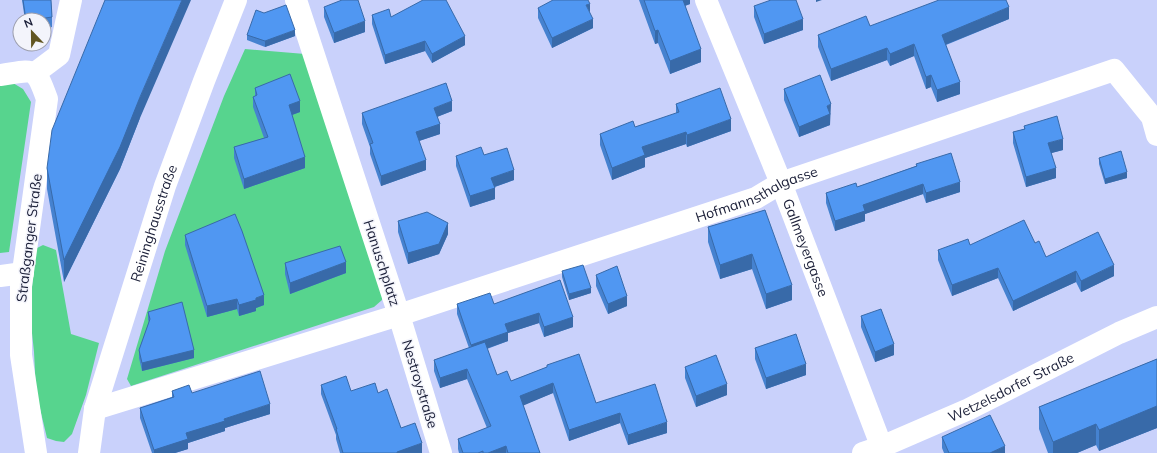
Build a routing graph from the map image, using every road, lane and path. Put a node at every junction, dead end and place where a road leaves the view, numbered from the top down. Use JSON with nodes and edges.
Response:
{"nodes":[{"id":1,"x":71,"y":0,"type":"edge"},
{"id":2,"x":236,"y":0,"type":"edge"},
{"id":3,"x":296,"y":0,"type":"edge"},
{"id":4,"x":706,"y":0,"type":"edge"},
{"id":5,"x":35,"y":73,"type":"junction"},
{"id":6,"x":0,"y":75,"type":"edge"},
{"id":7,"x":1157,"y":134,"type":"edge"},
{"id":8,"x":781,"y":183,"type":"junction"},
{"id":9,"x":23,"y":273,"type":"junction"},
{"id":10,"x":0,"y":276,"type":"edge"},
{"id":11,"x":400,"y":315,"type":"junction"},
{"id":12,"x":1157,"y":317,"type":"edge"},
{"id":13,"x":95,"y":409,"type":"junction"},
{"id":14,"x":876,"y":451,"type":"edge"},
{"id":15,"x":36,"y":453,"type":"edge"},
{"id":16,"x":89,"y":453,"type":"edge"},
{"id":17,"x":441,"y":453,"type":"edge"}],
"edges":[{"from":1,"to":5,"type":"street"},
{"from":2,"to":13,"type":"street","name":"Reininghausstraße"},
{"from":3,"to":11,"type":"street","name":"Hanuschplatz"},
{"from":4,"to":8,"type":"street","name":"Gallmeyergasse"},
{"from":5,"to":6,"type":"street"},
{"from":5,"to":9,"type":"street","name":"Straßganger Straße"},
{"from":7,"to":8,"type":"street","name":"Hofmannsthalgasse"},
{"from":8,"to":11,"type":"street","name":"Hofmannsthalgasse"},
{"from":8,"to":14,"type":"street","name":"Gallmeyergasse"},
{"from":9,"to":10,"type":"street"},
{"from":9,"to":15,"type":"street","name":"Straßganger Straße"},
{"from":11,"to":13,"type":"street","name":"Hanuschplatz"},
{"from":11,"to":17,"type":"street","name":"Nestroystraße"},
{"from":12,"to":14,"type":"street","name":"Wetzelsdorfer Straße"},
{"from":13,"to":16,"type":"street","name":"Reininghausstraße"}]}
